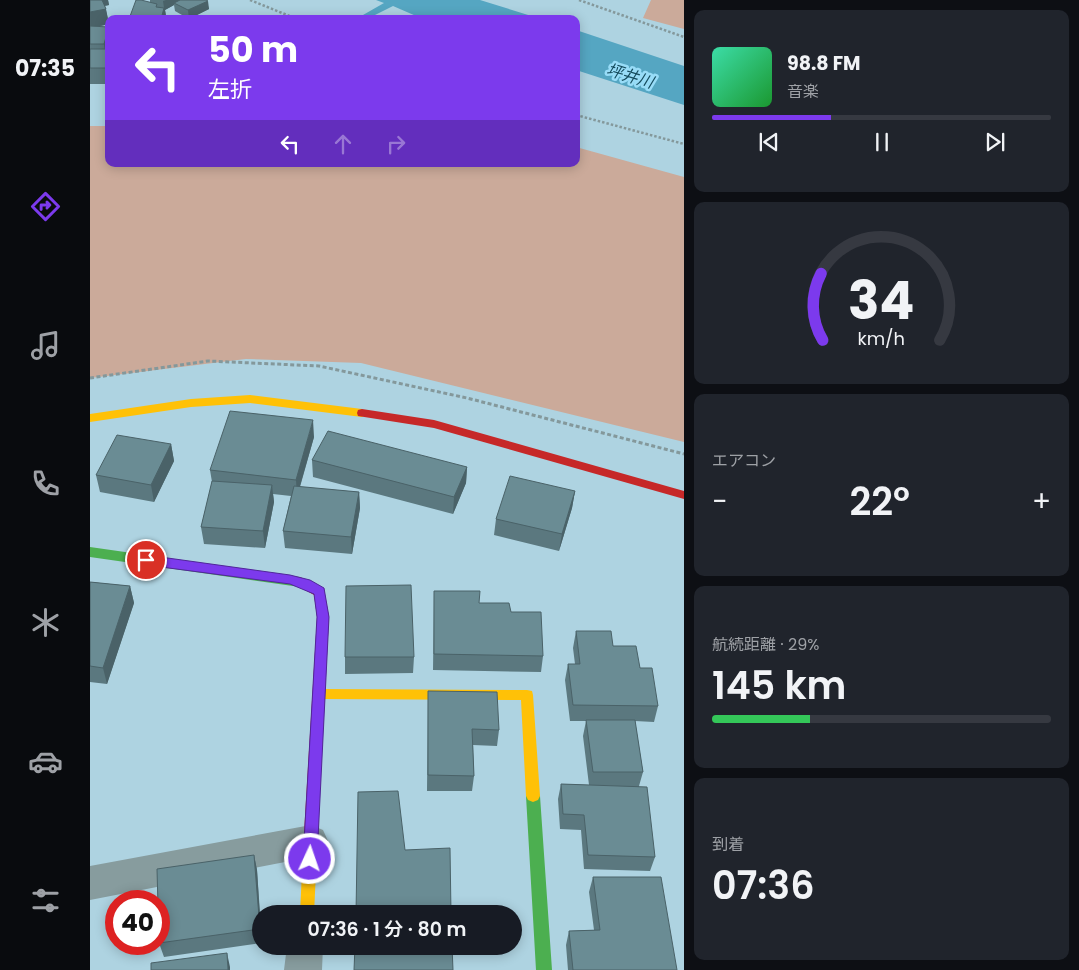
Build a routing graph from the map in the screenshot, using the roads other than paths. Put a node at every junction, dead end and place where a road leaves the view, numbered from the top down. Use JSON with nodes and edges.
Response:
{"nodes":[{"id":1,"x":90,"y":418,"type":"edge"},
{"id":2,"x":684,"y":495,"type":"edge"},
{"id":3,"x":90,"y":552,"type":"edge"},
{"id":4,"x":319,"y":694,"type":"junction"},
{"id":5,"x":311,"y":841,"type":"junction"},
{"id":6,"x":90,"y":883,"type":"edge"},
{"id":7,"x":307,"y":905,"type":"edge"},
{"id":8,"x":304,"y":955,"type":"edge"},
{"id":9,"x":303,"y":970,"type":"edge"},
{"id":10,"x":544,"y":970,"type":"edge"}],
"edges":[{"from":1,"to":2,"type":"street"},
{"from":3,"to":4,"type":"street"},
{"from":4,"to":5,"type":"street"},
{"from":4,"to":10,"type":"street"},
{"from":5,"to":6,"type":"street"},
{"from":5,"to":7,"type":"street"},
{"from":8,"to":9,"type":"street"}]}
